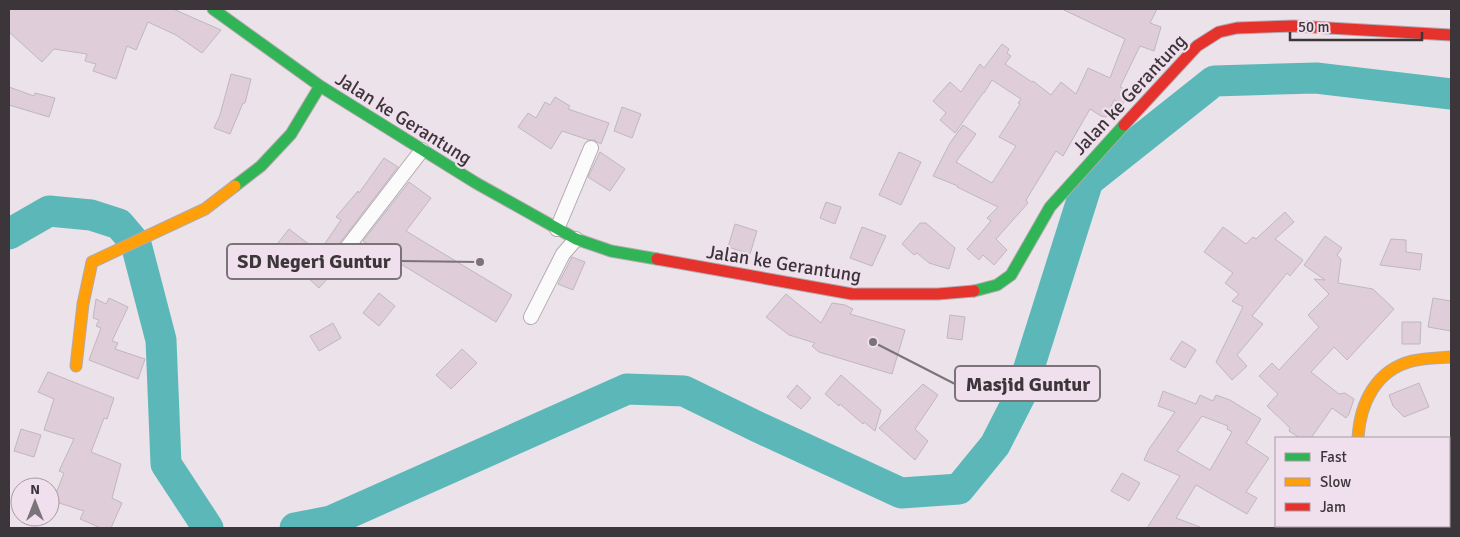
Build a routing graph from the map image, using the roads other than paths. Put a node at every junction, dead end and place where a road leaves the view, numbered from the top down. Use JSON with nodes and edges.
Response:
{"nodes":[{"id":1,"x":213,"y":9,"type":"edge"},
{"id":2,"x":1451,"y":35,"type":"edge"},
{"id":3,"x":320,"y":86,"type":"junction"},
{"id":4,"x":591,"y":148,"type":"dead end"},
{"id":5,"x":422,"y":150,"type":"junction"},
{"id":6,"x":557,"y":228,"type":"junction"},
{"id":7,"x":576,"y":239,"type":"junction"},
{"id":8,"x":339,"y":258,"type":"dead end"},
{"id":9,"x":531,"y":317,"type":"dead end"},
{"id":10,"x":1451,"y":358,"type":"edge"},
{"id":11,"x":76,"y":366,"type":"dead end"},
{"id":12,"x":1358,"y":437,"type":"edge"}],
"edges":[{"from":1,"to":3,"type":"street","name":"Jalan ke Gerantung"},
{"from":2,"to":7,"type":"street","name":"Jalan ke Gerantung"},
{"from":3,"to":5,"type":"street","name":"Jalan ke Gerantung"},
{"from":3,"to":11,"type":"street"},
{"from":4,"to":6,"type":"street"},
{"from":5,"to":6,"type":"street","name":"Jalan ke Gerantung"},
{"from":5,"to":8,"type":"street"},
{"from":6,"to":7,"type":"street","name":"Jalan ke Gerantung"},
{"from":7,"to":9,"type":"street"},
{"from":10,"to":12,"type":"street"}]}
